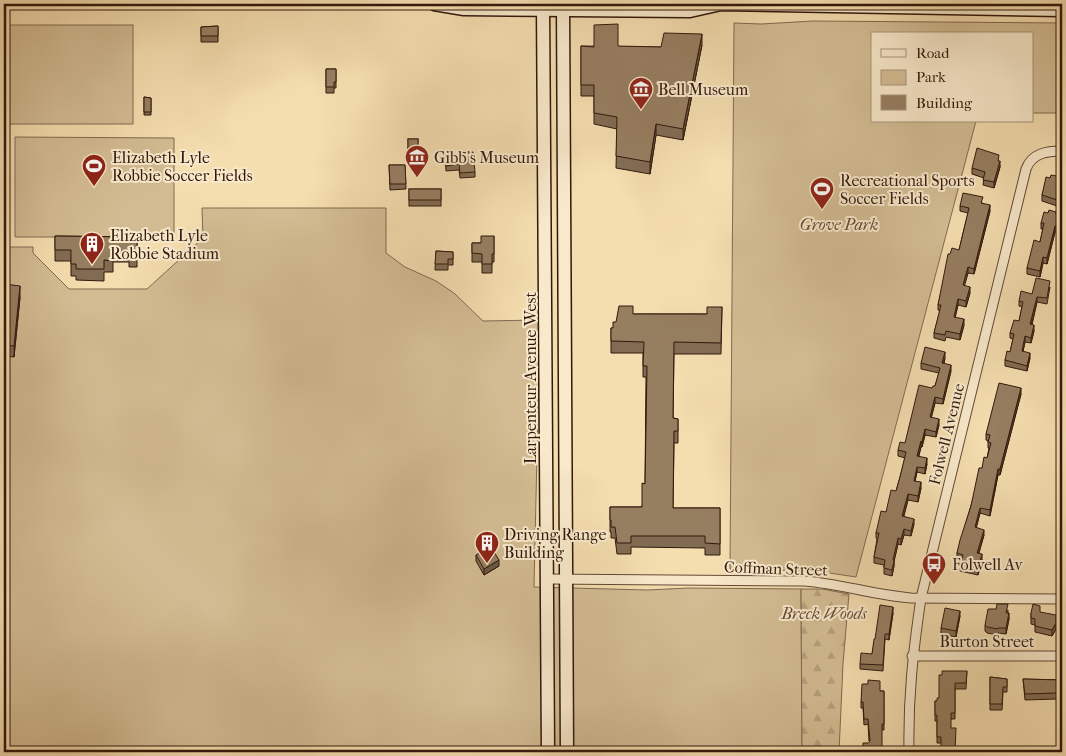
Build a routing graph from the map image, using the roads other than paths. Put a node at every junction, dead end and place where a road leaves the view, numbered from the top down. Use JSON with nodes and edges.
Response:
{"nodes":[{"id":1,"x":434,"y":4,"type":"edge"},
{"id":2,"x":720,"y":4,"type":"edge"},
{"id":3,"x":1032,"y":6,"type":"edge"},
{"id":4,"x":543,"y":7,"type":"edge"},
{"id":5,"x":563,"y":7,"type":"edge"},
{"id":6,"x":1062,"y":10,"type":"edge"},
{"id":7,"x":1062,"y":152,"type":"edge"},
{"id":8,"x":564,"y":216,"type":"junction"},
{"id":9,"x":545,"y":217,"type":"junction"},
{"id":10,"x":548,"y":579,"type":"junction"},
{"id":11,"x":566,"y":579,"type":"junction"},
{"id":12,"x":921,"y":598,"type":"junction"},
{"id":13,"x":1062,"y":599,"type":"edge"},
{"id":14,"x":912,"y":656,"type":"junction"},
{"id":15,"x":1062,"y":656,"type":"edge"},
{"id":16,"x":548,"y":752,"type":"edge"},
{"id":17,"x":567,"y":752,"type":"edge"},
{"id":18,"x":909,"y":752,"type":"edge"}],
"edges":[{"from":1,"to":4,"type":"main road"},
{"from":2,"to":3,"type":"main road"},
{"from":2,"to":5,"type":"main road"},
{"from":3,"to":6,"type":"main road"},
{"from":4,"to":5,"type":"main road"},
{"from":4,"to":9,"type":"main road","name":"Larpenteur Avenue West"},
{"from":5,"to":8,"type":"main road"},
{"from":7,"to":12,"type":"street","name":"Folwell Avenue"},
{"from":8,"to":9,"type":"main road"},
{"from":8,"to":11,"type":"main road"},
{"from":9,"to":10,"type":"main road","name":"Larpenteur Avenue West"},
{"from":10,"to":11,"type":"street","name":"Coffman Street"},
{"from":10,"to":16,"type":"main road","name":"Larpenteur Avenue West"},
{"from":11,"to":12,"type":"street","name":"Coffman Street"},
{"from":11,"to":17,"type":"main road"},
{"from":12,"to":13,"type":"street","name":"Coffman Street"},
{"from":12,"to":14,"type":"street","name":"Folwell Avenue"},
{"from":14,"to":15,"type":"street","name":"Burton Street"},
{"from":14,"to":18,"type":"street","name":"Folwell Avenue"}]}
